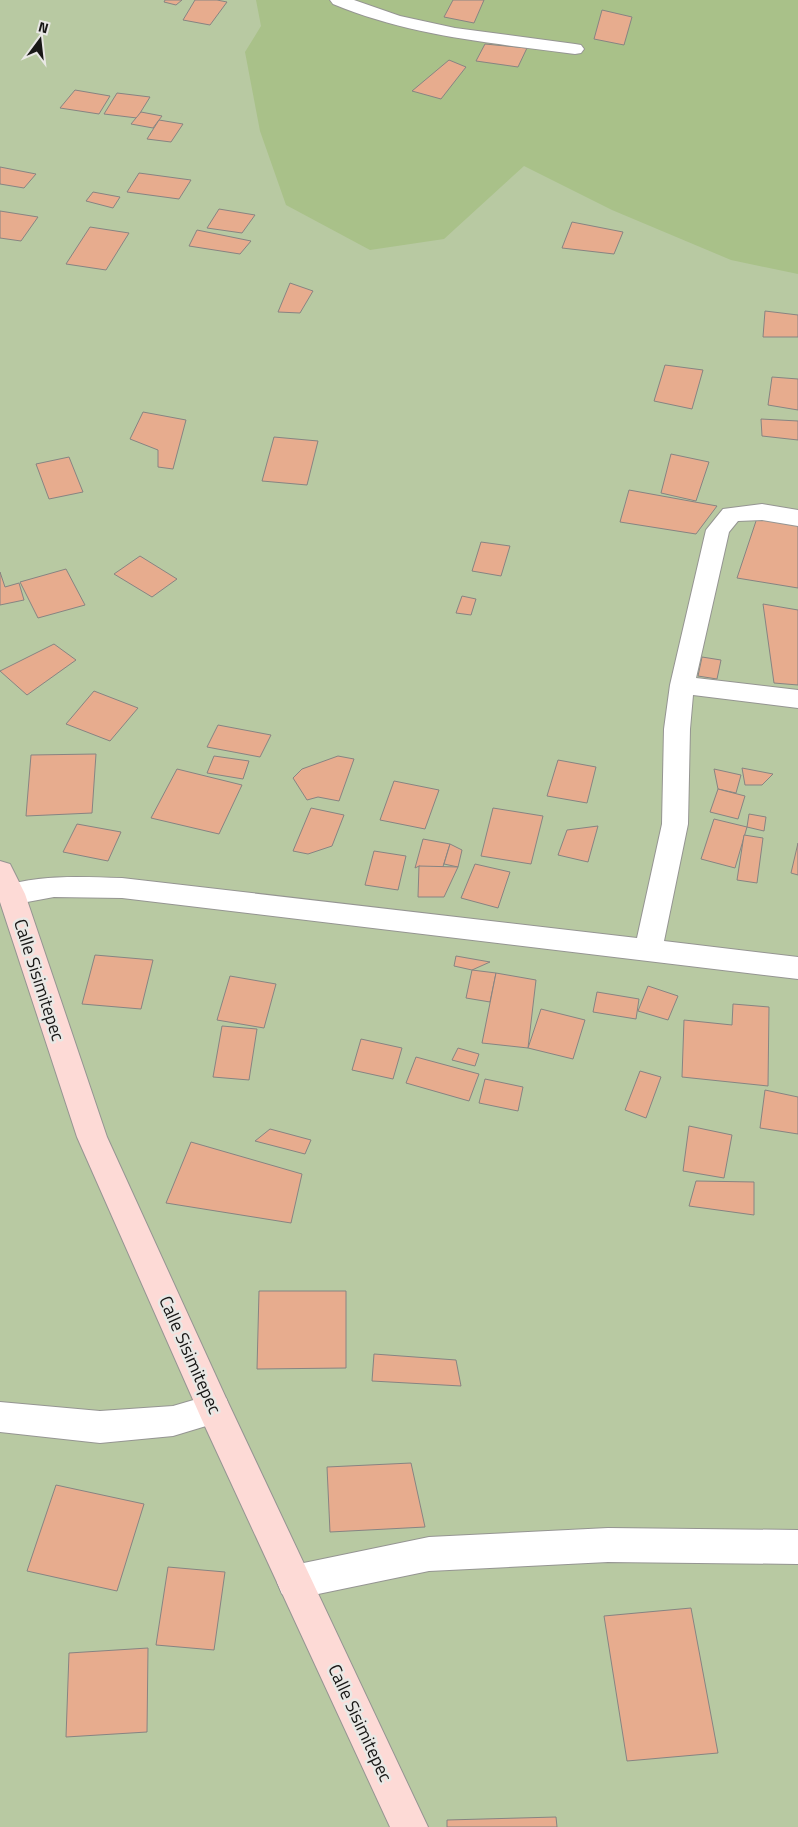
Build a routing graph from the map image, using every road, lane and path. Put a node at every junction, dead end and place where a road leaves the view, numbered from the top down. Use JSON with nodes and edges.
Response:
{"nodes":[{"id":1,"x":339,"y":0,"type":"edge"},
{"id":2,"x":575,"y":49,"type":"dead end"},
{"id":3,"x":798,"y":518,"type":"edge"},
{"id":4,"x":682,"y":685,"type":"junction"},
{"id":5,"x":798,"y":699,"type":"edge"},
{"id":6,"x":6,"y":882,"type":"edge"},
{"id":7,"x":648,"y":951,"type":"junction"},
{"id":8,"x":798,"y":968,"type":"edge"},
{"id":9,"x":214,"y":1409,"type":"junction"},
{"id":10,"x":0,"y":1417,"type":"edge"},
{"id":11,"x":798,"y":1547,"type":"edge"},
{"id":12,"x":294,"y":1582,"type":"junction"},
{"id":13,"x":409,"y":1827,"type":"edge"}],
"edges":[{"from":1,"to":2,"type":"street"},
{"from":3,"to":4,"type":"street"},
{"from":4,"to":5,"type":"street"},
{"from":4,"to":7,"type":"street"},
{"from":6,"to":7,"type":"street"},
{"from":6,"to":9,"type":"street","name":"Calle Sisimitepec"},
{"from":7,"to":8,"type":"street"},
{"from":9,"to":10,"type":"street"},
{"from":9,"to":12,"type":"street","name":"Calle Sisimitepec"},
{"from":11,"to":12,"type":"street"},
{"from":12,"to":13,"type":"street","name":"Calle Sisimitepec"}]}
